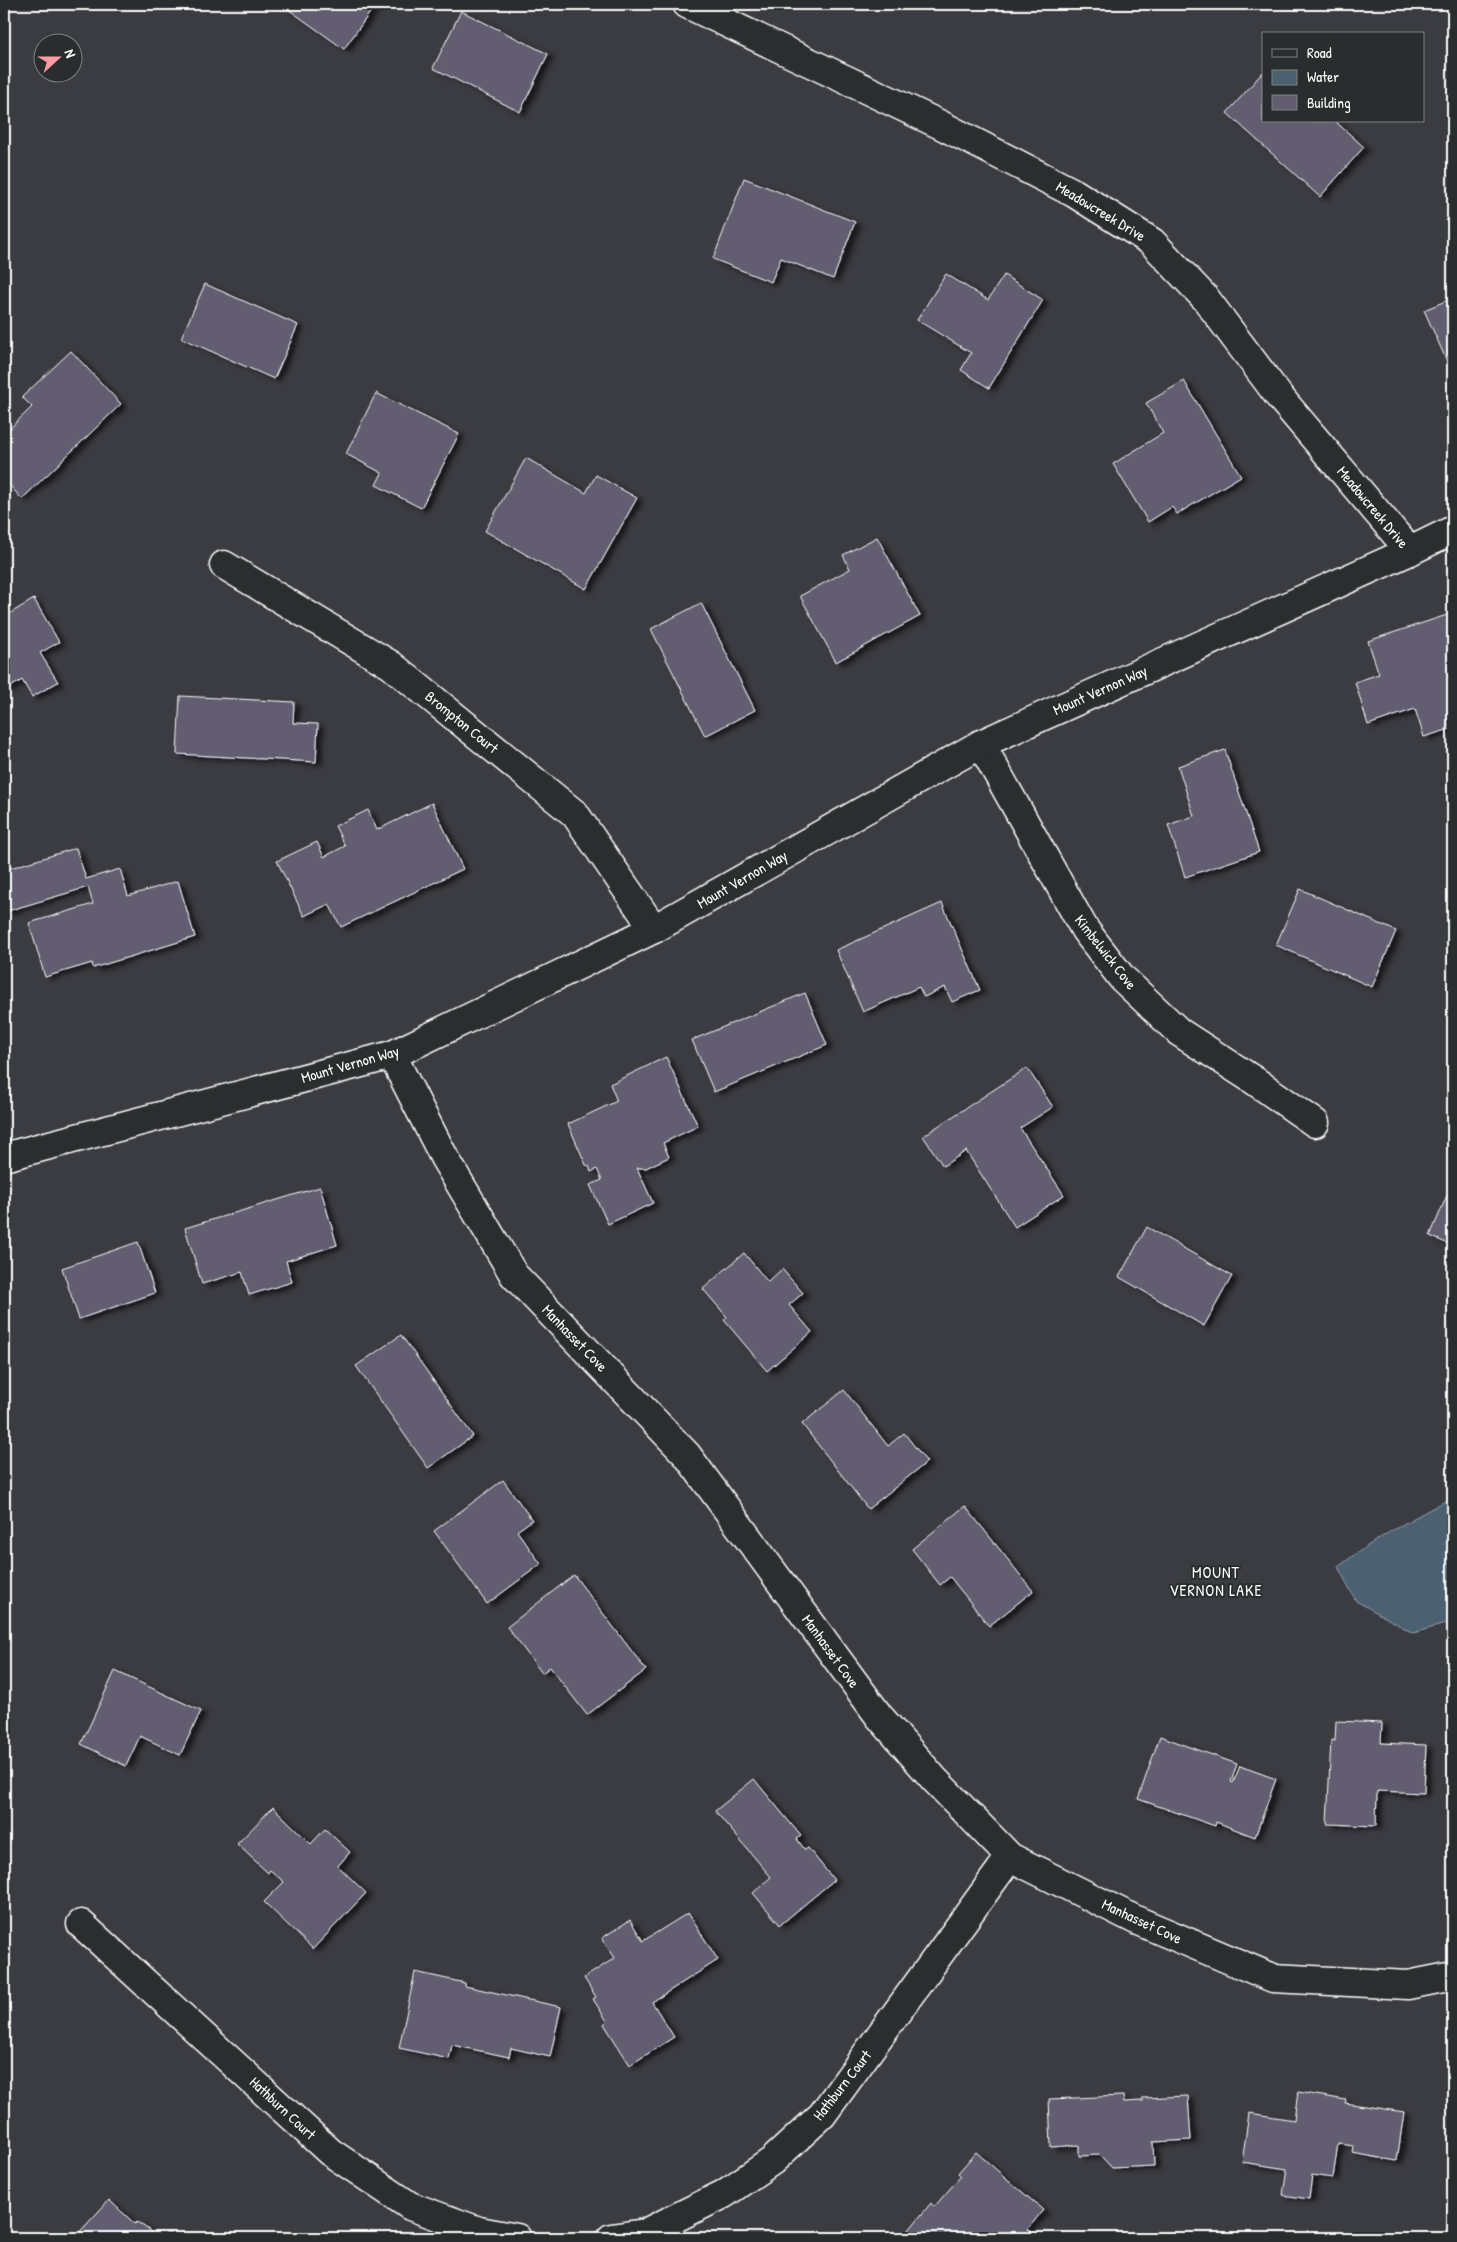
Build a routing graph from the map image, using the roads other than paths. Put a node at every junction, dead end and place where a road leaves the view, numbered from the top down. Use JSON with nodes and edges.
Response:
{"nodes":[{"id":1,"x":687,"y":4,"type":"edge"},
{"id":2,"x":1453,"y":530,"type":"edge"},
{"id":3,"x":1410,"y":551,"type":"junction"},
{"id":4,"x":224,"y":565,"type":"dead end"},
{"id":5,"x":982,"y":744,"type":"junction"},
{"id":6,"x":654,"y":929,"type":"junction"},
{"id":7,"x":392,"y":1055,"type":"junction"},
{"id":8,"x":1315,"y":1123,"type":"dead end"},
{"id":9,"x":4,"y":1157,"type":"edge"},
{"id":10,"x":1010,"y":1856,"type":"junction"},
{"id":11,"x":81,"y":1924,"type":"dead end"},
{"id":12,"x":1453,"y":1976,"type":"edge"},
{"id":13,"x":517,"y":2238,"type":"edge"},
{"id":14,"x":611,"y":2238,"type":"edge"}],
"edges":[{"from":1,"to":3,"type":"street","name":"Meadowcreek Drive"},
{"from":2,"to":3,"type":"street","name":"Mount Vernon Way"},
{"from":3,"to":5,"type":"street","name":"Mount Vernon Way"},
{"from":4,"to":6,"type":"street","name":"Brompton Court"},
{"from":5,"to":6,"type":"street","name":"Mount Vernon Way"},
{"from":5,"to":8,"type":"street","name":"Kimbelwick Cove"},
{"from":6,"to":7,"type":"street","name":"Mount Vernon Way"},
{"from":7,"to":9,"type":"street","name":"Mount Vernon Way"},
{"from":7,"to":10,"type":"street","name":"Manhasset Cove"},
{"from":10,"to":12,"type":"street","name":"Manhasset Cove"},
{"from":10,"to":14,"type":"street","name":"Hathburn Court"},
{"from":11,"to":13,"type":"street","name":"Hathburn Court"}]}
